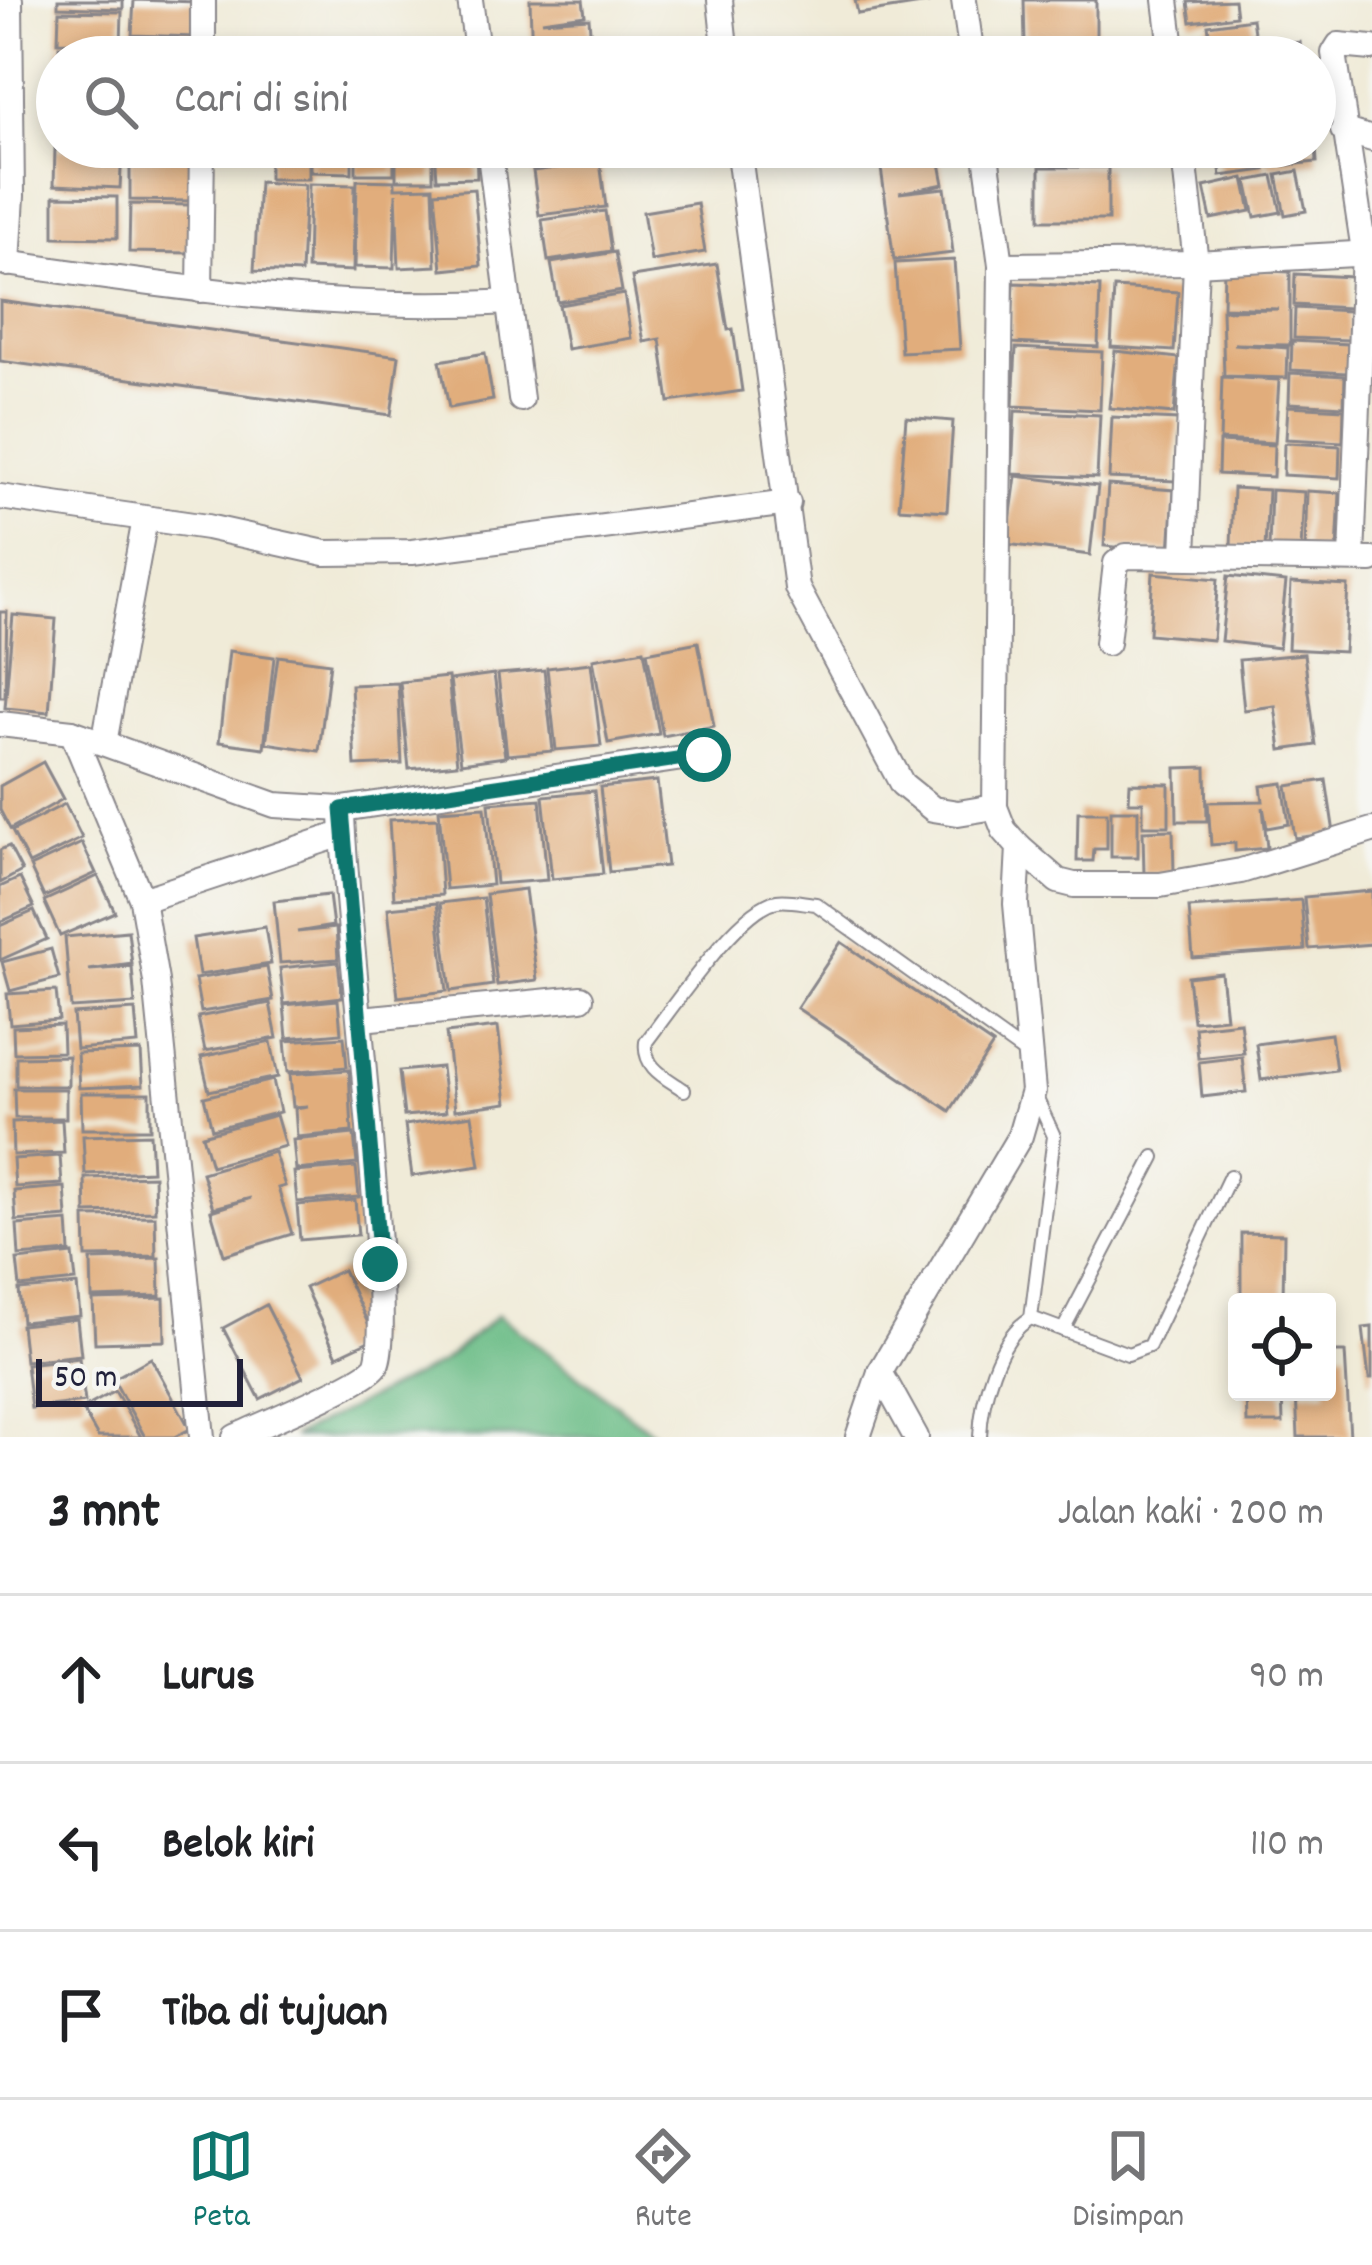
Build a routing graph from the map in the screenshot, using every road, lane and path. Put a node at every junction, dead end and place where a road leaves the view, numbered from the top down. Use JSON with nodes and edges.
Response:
{"nodes":[{"id":1,"x":10,"y":0,"type":"edge"},
{"id":2,"x":203,"y":0,"type":"edge"},
{"id":3,"x":470,"y":0,"type":"edge"},
{"id":4,"x":720,"y":0,"type":"edge"},
{"id":5,"x":964,"y":0,"type":"edge"},
{"id":6,"x":1166,"y":0,"type":"edge"},
{"id":7,"x":202,"y":36,"type":"edge"},
{"id":8,"x":475,"y":36,"type":"edge"},
{"id":9,"x":724,"y":36,"type":"edge"},
{"id":10,"x":969,"y":36,"type":"edge"},
{"id":11,"x":1170,"y":36,"type":"edge"},
{"id":12,"x":1336,"y":48,"type":"edge"},
{"id":13,"x":1372,"y":48,"type":"edge"},
{"id":14,"x":1336,"y":66,"type":"edge"},
{"id":15,"x":1343,"y":130,"type":"junction"},
{"id":16,"x":1372,"y":140,"type":"edge"},
{"id":17,"x":202,"y":168,"type":"edge"},
{"id":18,"x":492,"y":168,"type":"edge"},
{"id":19,"x":741,"y":168,"type":"edge"},
{"id":20,"x":988,"y":168,"type":"edge"},
{"id":21,"x":1185,"y":168,"type":"edge"},
{"id":22,"x":1368,"y":252,"type":"edge"},
{"id":23,"x":4,"y":263,"type":"edge"},
{"id":24,"x":1196,"y":263,"type":"junction"},
{"id":25,"x":1001,"y":265,"type":"junction"},
{"id":26,"x":200,"y":290,"type":"junction"},
{"id":27,"x":509,"y":302,"type":"junction"},
{"id":28,"x":521,"y":399,"type":"dead end"},
{"id":29,"x":0,"y":497,"type":"edge"},
{"id":30,"x":788,"y":503,"type":"junction"},
{"id":31,"x":145,"y":519,"type":"junction"},
{"id":32,"x":1184,"y":555,"type":"junction"},
{"id":33,"x":1362,"y":560,"type":"edge"},
{"id":34,"x":1108,"y":644,"type":"dead end"},
{"id":35,"x":0,"y":724,"type":"edge"},
{"id":36,"x":72,"y":732,"type":"junction"},
{"id":37,"x":104,"y":743,"type":"junction"},
{"id":38,"x":704,"y":755,"type":"dead end"},
{"id":39,"x":995,"y":806,"type":"junction"},
{"id":40,"x":342,"y":821,"type":"junction"},
{"id":41,"x":1372,"y":830,"type":"edge"},
{"id":42,"x":1019,"y":847,"type":"junction"},
{"id":43,"x":142,"y":899,"type":"junction"},
{"id":44,"x":581,"y":998,"type":"dead end"},
{"id":45,"x":361,"y":1019,"type":"junction"},
{"id":46,"x":1031,"y":1058,"type":"junction"},
{"id":47,"x":684,"y":1090,"type":"dead end"},
{"id":48,"x":1033,"y":1091,"type":"junction"},
{"id":49,"x":1154,"y":1157,"type":"dead end"},
{"id":50,"x":1230,"y":1176,"type":"dead end"},
{"id":51,"x":1031,"y":1318,"type":"junction"},
{"id":52,"x":1064,"y":1330,"type":"junction"},
{"id":53,"x":880,"y":1372,"type":"junction"},
{"id":54,"x":202,"y":1437,"type":"edge"},
{"id":55,"x":235,"y":1437,"type":"edge"},
{"id":56,"x":858,"y":1437,"type":"edge"},
{"id":57,"x":916,"y":1437,"type":"edge"},
{"id":58,"x":980,"y":1437,"type":"edge"}],
"edges":[{"from":1,"to":23,"type":"street"},
{"from":2,"to":7,"type":"street"},
{"from":3,"to":8,"type":"street"},
{"from":4,"to":9,"type":"street"},
{"from":5,"to":10,"type":"street"},
{"from":6,"to":11,"type":"street"},
{"from":12,"to":13,"type":"street"},
{"from":14,"to":15,"type":"street"},
{"from":15,"to":16,"type":"street"},
{"from":15,"to":22,"type":"street"},
{"from":17,"to":26,"type":"street"},
{"from":18,"to":27,"type":"street"},
{"from":19,"to":30,"type":"street"},
{"from":20,"to":25,"type":"street"},
{"from":21,"to":24,"type":"street"},
{"from":22,"to":24,"type":"street"},
{"from":22,"to":33,"type":"street"},
{"from":23,"to":26,"type":"street"},
{"from":24,"to":25,"type":"street"},
{"from":24,"to":32,"type":"street"},
{"from":25,"to":39,"type":"street"},
{"from":26,"to":27,"type":"street"},
{"from":27,"to":28,"type":"street"},
{"from":29,"to":31,"type":"street"},
{"from":30,"to":31,"type":"street"},
{"from":30,"to":39,"type":"street"},
{"from":31,"to":37,"type":"street"},
{"from":32,"to":33,"type":"street"},
{"from":32,"to":34,"type":"street"},
{"from":35,"to":36,"type":"street"},
{"from":36,"to":37,"type":"street"},
{"from":36,"to":43,"type":"street"},
{"from":37,"to":40,"type":"street"},
{"from":38,"to":40,"type":"street"},
{"from":39,"to":42,"type":"street"},
{"from":40,"to":43,"type":"street"},
{"from":40,"to":45,"type":"street"},
{"from":41,"to":42,"type":"street"},
{"from":42,"to":46,"type":"street"},
{"from":43,"to":54,"type":"street"},
{"from":44,"to":45,"type":"street"},
{"from":45,"to":55,"type":"street"},
{"from":46,"to":47,"type":"lane"},
{"from":46,"to":48,"type":"street"},
{"from":48,"to":51,"type":"lane"},
{"from":48,"to":53,"type":"street"},
{"from":49,"to":52,"type":"lane"},
{"from":50,"to":52,"type":"lane"},
{"from":51,"to":52,"type":"lane"},
{"from":51,"to":58,"type":"lane"},
{"from":53,"to":56,"type":"street"},
{"from":53,"to":57,"type":"street"}]}
